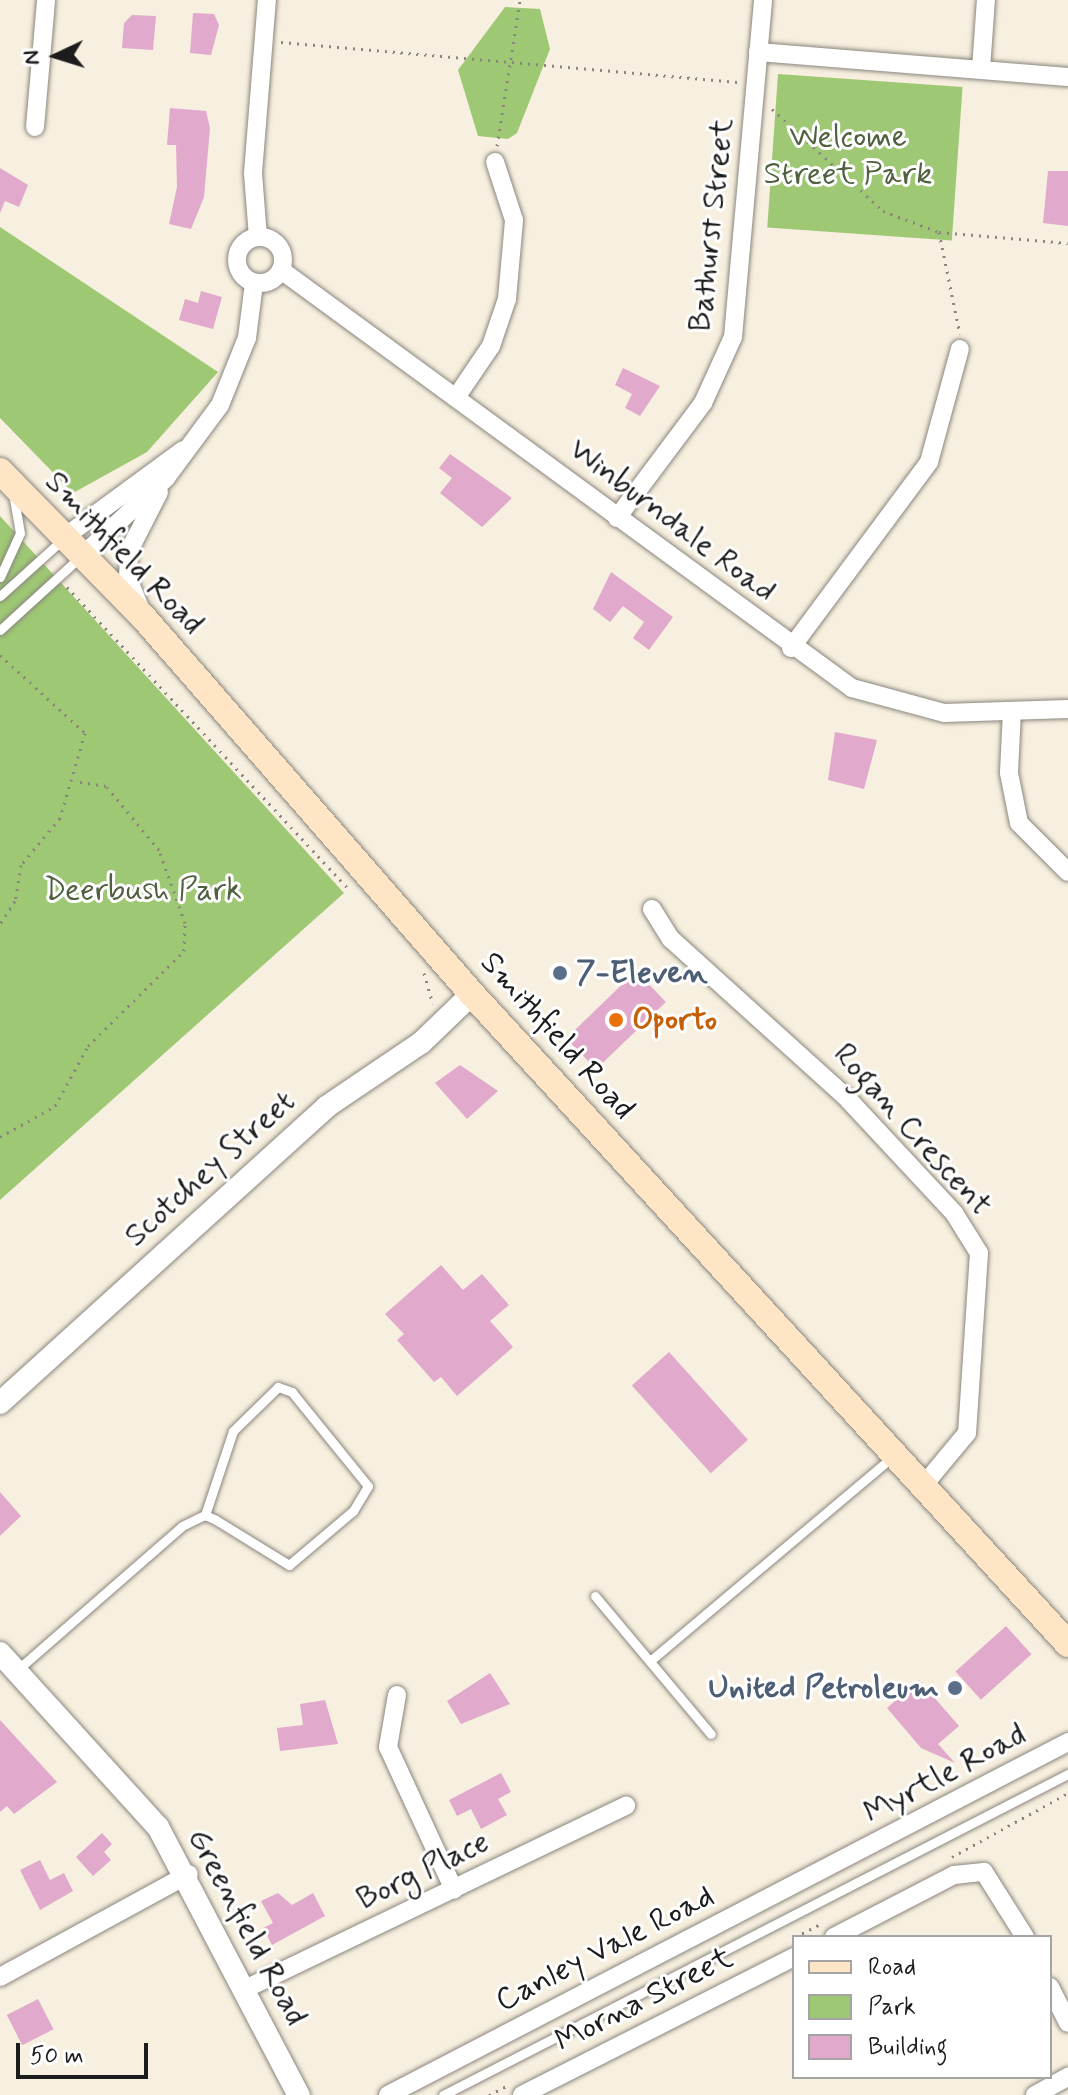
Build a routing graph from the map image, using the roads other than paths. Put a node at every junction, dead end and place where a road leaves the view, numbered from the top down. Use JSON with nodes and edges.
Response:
{"nodes":[{"id":1,"x":46,"y":0,"type":"edge"},
{"id":2,"x":267,"y":0,"type":"edge"},
{"id":3,"x":763,"y":0,"type":"edge"},
{"id":4,"x":986,"y":0,"type":"edge"},
{"id":5,"x":758,"y":52,"type":"junction"},
{"id":6,"x":981,"y":69,"type":"junction"},
{"id":7,"x":1068,"y":77,"type":"edge"},
{"id":8,"x":35,"y":127,"type":"dead end"},
{"id":9,"x":495,"y":162,"type":"road end"},
{"id":10,"x":258,"y":237,"type":"junction"},
{"id":11,"x":281,"y":270,"type":"junction"},
{"id":12,"x":254,"y":283,"type":"junction"},
{"id":13,"x":960,"y":349,"type":"road end"},
{"id":14,"x":457,"y":396,"type":"junction"},
{"id":15,"x":189,"y":447,"type":"junction"},
{"id":16,"x":4,"y":475,"type":"edge"},
{"id":17,"x":166,"y":478,"type":"junction"},
{"id":18,"x":617,"y":518,"type":"junction"},
{"id":19,"x":75,"y":545,"type":"junction"},
{"id":20,"x":0,"y":577,"type":"edge"},
{"id":21,"x":0,"y":596,"type":"edge"},
{"id":22,"x":144,"y":618,"type":"junction"},
{"id":23,"x":0,"y":630,"type":"edge"},
{"id":24,"x":791,"y":648,"type":"junction"},
{"id":25,"x":1068,"y":709,"type":"edge"},
{"id":26,"x":1012,"y":711,"type":"junction"},
{"id":27,"x":1068,"y":872,"type":"edge"},
{"id":28,"x":652,"y":909,"type":"dead end"},
{"id":29,"x":472,"y":994,"type":"junction"},
{"id":30,"x":0,"y":1403,"type":"edge"},
{"id":31,"x":895,"y":1455,"type":"junction"},
{"id":32,"x":923,"y":1486,"type":"junction"},
{"id":33,"x":205,"y":1515,"type":"junction"},
{"id":34,"x":595,"y":1596,"type":"dead end"},
{"id":35,"x":1068,"y":1644,"type":"edge"},
{"id":36,"x":0,"y":1653,"type":"edge"},
{"id":37,"x":650,"y":1661,"type":"junction"},
{"id":38,"x":16,"y":1671,"type":"junction"},
{"id":39,"x":397,"y":1695,"type":"dead end"},
{"id":40,"x":711,"y":1734,"type":"dead end"},
{"id":41,"x":1068,"y":1742,"type":"edge"},
{"id":42,"x":1068,"y":1774,"type":"edge"},
{"id":43,"x":626,"y":1806,"type":"dead end"},
{"id":44,"x":850,"y":1858,"type":"joint"},
{"id":45,"x":189,"y":1874,"type":"junction"},
{"id":46,"x":454,"y":1890,"type":"junction"},
{"id":47,"x":838,"y":1935,"type":"edge"},
{"id":48,"x":1024,"y":1935,"type":"edge"},
{"id":49,"x":792,"y":1958,"type":"edge"},
{"id":50,"x":0,"y":1977,"type":"edge"},
{"id":51,"x":245,"y":1989,"type":"junction"},
{"id":52,"x":1052,"y":1991,"type":"edge"},
{"id":53,"x":1068,"y":2023,"type":"edge"},
{"id":54,"x":1068,"y":2077,"type":"edge"},
{"id":55,"x":299,"y":2095,"type":"edge"},
{"id":56,"x":388,"y":2095,"type":"edge"},
{"id":57,"x":443,"y":2095,"type":"edge"},
{"id":58,"x":522,"y":2095,"type":"edge"},
{"id":59,"x":1035,"y":2095,"type":"edge"}],
"edges":[{"from":1,"to":8,"type":"street"},
{"from":2,"to":10,"type":"street"},
{"from":3,"to":5,"type":"street","name":"Bathurst Street"},
{"from":4,"to":6,"type":"street"},
{"from":5,"to":6,"type":"street"},
{"from":5,"to":18,"type":"street","name":"Bathurst Street"},
{"from":6,"to":7,"type":"street"},
{"from":9,"to":14,"type":"street"},
{"from":10,"to":11,"type":"street"},
{"from":10,"to":12,"type":"street"},
{"from":11,"to":12,"type":"street"},
{"from":11,"to":14,"type":"street","name":"Winburndale Road"},
{"from":12,"to":15,"type":"street"},
{"from":13,"to":24,"type":"street"},
{"from":14,"to":18,"type":"street","name":"Winburndale Road"},
{"from":15,"to":17,"type":"street"},
{"from":15,"to":19,"type":"street"},
{"from":16,"to":19,"type":"main road","name":"Smithfield Road"},
{"from":16,"to":20,"type":"lane"},
{"from":17,"to":19,"type":"street"},
{"from":17,"to":22,"type":"street"},
{"from":18,"to":24,"type":"street","name":"Winburndale Road"},
{"from":19,"to":21,"type":"lane"},
{"from":19,"to":22,"type":"main road","name":"Smithfield Road"},
{"from":19,"to":23,"type":"lane"},
{"from":22,"to":29,"type":"main road","name":"Smithfield Road"},
{"from":24,"to":26,"type":"street","name":"Winburndale Road"},
{"from":25,"to":26,"type":"street","name":"Winburndale Road"},
{"from":26,"to":27,"type":"street"},
{"from":28,"to":32,"type":"street","name":"Rogan Crescent"},
{"from":29,"to":30,"type":"street","name":"Scotchey Street"},
{"from":29,"to":31,"type":"main road","name":"Smithfield Road"},
{"from":31,"to":32,"type":"main road","name":"Smithfield Road"},
{"from":31,"to":37,"type":"lane"},
{"from":32,"to":35,"type":"main road","name":"Smithfield Road"},
{"from":33,"to":33,"type":"lane"},
{"from":33,"to":38,"type":"lane"},
{"from":34,"to":37,"type":"lane"},
{"from":36,"to":38,"type":"street","name":"Greenfield Road"},
{"from":37,"to":40,"type":"lane"},
{"from":38,"to":45,"type":"street","name":"Greenfield Road"},
{"from":39,"to":46,"type":"street"},
{"from":41,"to":44,"type":"street","name":"Myrtle Road"},
{"from":42,"to":57,"type":"lane"},
{"from":43,"to":46,"type":"street","name":"Borg Place"},
{"from":44,"to":56,"type":"street","name":"Canley Vale Road"},
{"from":45,"to":50,"type":"street"},
{"from":45,"to":51,"type":"street","name":"Greenfield Road"},
{"from":46,"to":51,"type":"street","name":"Borg Place"},
{"from":47,"to":48,"type":"street"},
{"from":49,"to":58,"type":"street","name":"Morna Street"},
{"from":51,"to":55,"type":"street","name":"Greenfield Road"},
{"from":52,"to":53,"type":"street"},
{"from":54,"to":59,"type":"street"}]}
